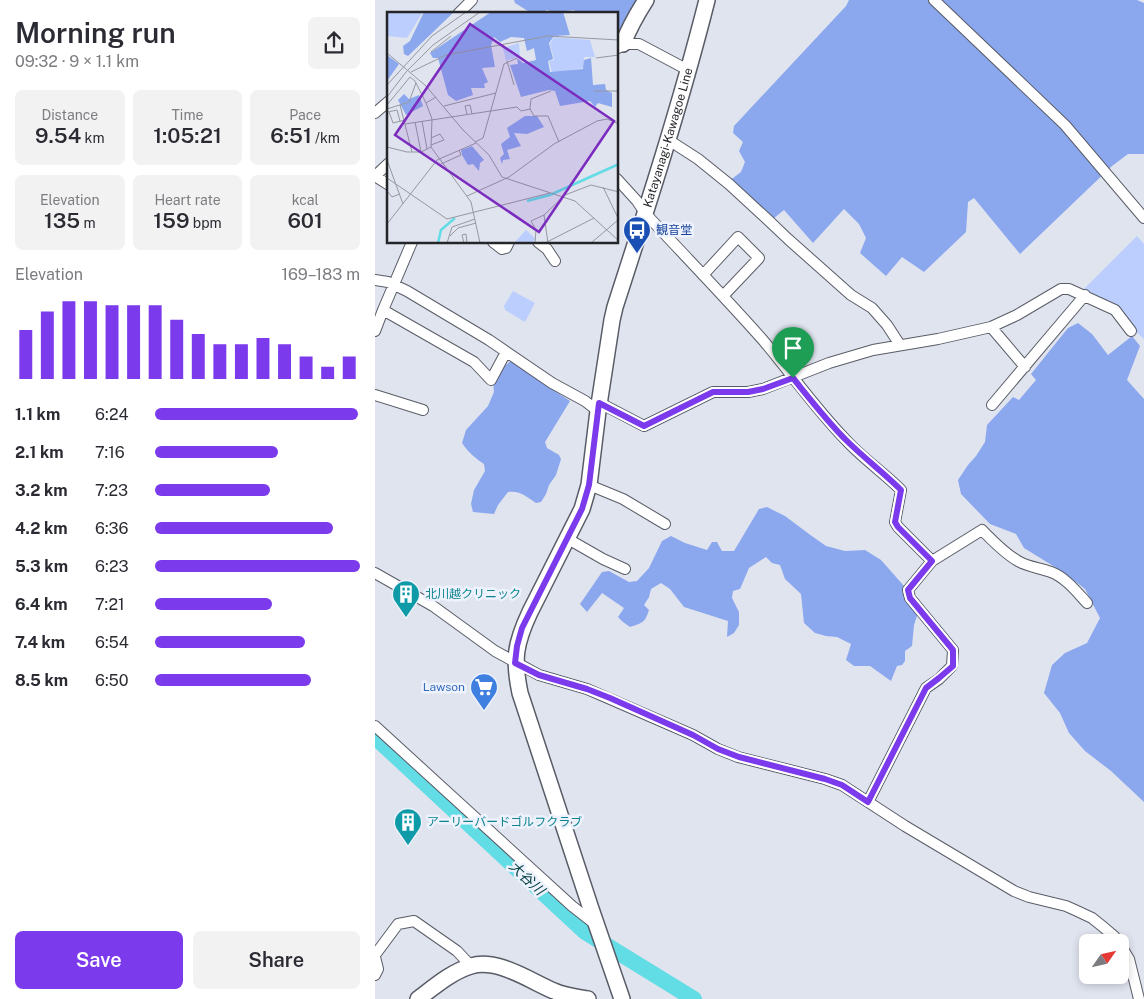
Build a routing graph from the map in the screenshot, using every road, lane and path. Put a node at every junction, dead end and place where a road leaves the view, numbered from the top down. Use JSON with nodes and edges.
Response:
{"nodes":[{"id":1,"x":472,"y":0,"type":"edge"},
{"id":2,"x":646,"y":0,"type":"edge"},
{"id":3,"x":707,"y":0,"type":"edge"},
{"id":4,"x":934,"y":0,"type":"edge"},
{"id":5,"x":460,"y":12,"type":"edge"},
{"id":6,"x":620,"y":46,"type":"edge"},
{"id":7,"x":688,"y":70,"type":"junction"},
{"id":8,"x":387,"y":103,"type":"edge"},
{"id":9,"x":375,"y":113,"type":"edge"},
{"id":10,"x":667,"y":138,"type":"junction"},
{"id":11,"x":387,"y":165,"type":"edge"},
{"id":12,"x":375,"y":176,"type":"edge"},
{"id":13,"x":619,"y":182,"type":"edge"},
{"id":14,"x":387,"y":184,"type":"edge"},
{"id":15,"x":645,"y":213,"type":"junction"},
{"id":16,"x":1144,"y":218,"type":"edge"},
{"id":17,"x":411,"y":244,"type":"edge"},
{"id":18,"x":496,"y":244,"type":"edge"},
{"id":19,"x":508,"y":244,"type":"edge"},
{"id":20,"x":541,"y":244,"type":"edge"},
{"id":21,"x":555,"y":261,"type":"dead end"},
{"id":22,"x":703,"y":275,"type":"junction"},
{"id":23,"x":375,"y":280,"type":"edge"},
{"id":24,"x":394,"y":284,"type":"junction"},
{"id":25,"x":1085,"y":295,"type":"junction"},
{"id":26,"x":723,"y":296,"type":"junction"},
{"id":27,"x":383,"y":310,"type":"junction"},
{"id":28,"x":991,"y":327,"type":"junction"},
{"id":29,"x":375,"y":331,"type":"edge"},
{"id":30,"x":1131,"y":331,"type":"dead end"},
{"id":31,"x":900,"y":345,"type":"junction"},
{"id":32,"x":506,"y":352,"type":"junction"},
{"id":33,"x":1025,"y":367,"type":"junction"},
{"id":34,"x":793,"y":378,"type":"junction"},
{"id":35,"x":375,"y":395,"type":"edge"},
{"id":36,"x":992,"y":405,"type":"dead end"},
{"id":37,"x":599,"y":407,"type":"junction"},
{"id":38,"x":423,"y":410,"type":"dead end"},
{"id":39,"x":589,"y":485,"type":"junction"},
{"id":40,"x":665,"y":524,"type":"dead end"},
{"id":41,"x":568,"y":539,"type":"junction"},
{"id":42,"x":932,"y":561,"type":"junction"},
{"id":43,"x":625,"y":569,"type":"dead end"},
{"id":44,"x":375,"y":573,"type":"edge"},
{"id":45,"x":1087,"y":603,"type":"dead end"},
{"id":46,"x":515,"y":663,"type":"junction"},
{"id":47,"x":375,"y":726,"type":"edge"},
{"id":48,"x":868,"y":802,"type":"junction"},
{"id":49,"x":597,"y":929,"type":"junction"},
{"id":50,"x":1112,"y":934,"type":"edge"},
{"id":51,"x":375,"y":956,"type":"edge"},
{"id":52,"x":1129,"y":959,"type":"edge"},
{"id":53,"x":471,"y":966,"type":"junction"},
{"id":54,"x":375,"y":975,"type":"edge"},
{"id":55,"x":418,"y":999,"type":"edge"},
{"id":56,"x":589,"y":999,"type":"edge"},
{"id":57,"x":606,"y":999,"type":"edge"},
{"id":58,"x":622,"y":999,"type":"edge"},
{"id":59,"x":1139,"y":999,"type":"edge"}],
"edges":[{"from":1,"to":5,"type":"street"},
{"from":2,"to":6,"type":"main road"},
{"from":3,"to":7,"type":"main road","name":"Katayanagi-Kawagoe Line"},
{"from":4,"to":16,"type":"street"},
{"from":6,"to":7,"type":"street"},
{"from":7,"to":10,"type":"main road","name":"Katayanagi-Kawagoe Line"},
{"from":8,"to":9,"type":"street"},
{"from":10,"to":15,"type":"main road","name":"Katayanagi-Kawagoe Line"},
{"from":10,"to":31,"type":"street"},
{"from":11,"to":12,"type":"street"},
{"from":12,"to":14,"type":"street"},
{"from":13,"to":15,"type":"street"},
{"from":15,"to":22,"type":"street"},
{"from":15,"to":37,"type":"main road","name":"Katayanagi-Kawagoe Line"},
{"from":17,"to":24,"type":"street"},
{"from":18,"to":19,"type":"street"},
{"from":20,"to":21,"type":"street"},
{"from":22,"to":26,"type":"street"},
{"from":22,"to":26,"type":"street"},
{"from":23,"to":24,"type":"street"},
{"from":24,"to":27,"type":"street"},
{"from":24,"to":32,"type":"street"},
{"from":25,"to":28,"type":"street"},
{"from":25,"to":30,"type":"street"},
{"from":25,"to":33,"type":"street"},
{"from":26,"to":34,"type":"street"},
{"from":27,"to":29,"type":"street"},
{"from":27,"to":32,"type":"street"},
{"from":28,"to":31,"type":"street"},
{"from":28,"to":33,"type":"street"},
{"from":31,"to":34,"type":"street"},
{"from":32,"to":37,"type":"street"},
{"from":33,"to":36,"type":"street"},
{"from":34,"to":37,"type":"street"},
{"from":34,"to":42,"type":"street"},
{"from":35,"to":38,"type":"street"},
{"from":37,"to":39,"type":"main road","name":"Katayanagi-Kawagoe Line"},
{"from":39,"to":40,"type":"street"},
{"from":39,"to":41,"type":"main road","name":"Katayanagi-Kawagoe Line"},
{"from":41,"to":43,"type":"street"},
{"from":41,"to":46,"type":"main road","name":"Katayanagi-Kawagoe Line"},
{"from":42,"to":45,"type":"street"},
{"from":42,"to":48,"type":"street"},
{"from":44,"to":46,"type":"street"},
{"from":46,"to":48,"type":"street"},
{"from":46,"to":49,"type":"main road","name":"Katayanagi-Kawagoe Line"},
{"from":47,"to":49,"type":"street"},
{"from":48,"to":50,"type":"street"},
{"from":49,"to":58,"type":"main road","name":"Katayanagi-Kawagoe Line"},
{"from":51,"to":53,"type":"street"},
{"from":51,"to":54,"type":"street"},
{"from":52,"to":59,"type":"street"},
{"from":53,"to":55,"type":"main road"},
{"from":53,"to":56,"type":"main road"},
{"from":57,"to":58,"type":"main road"}]}
